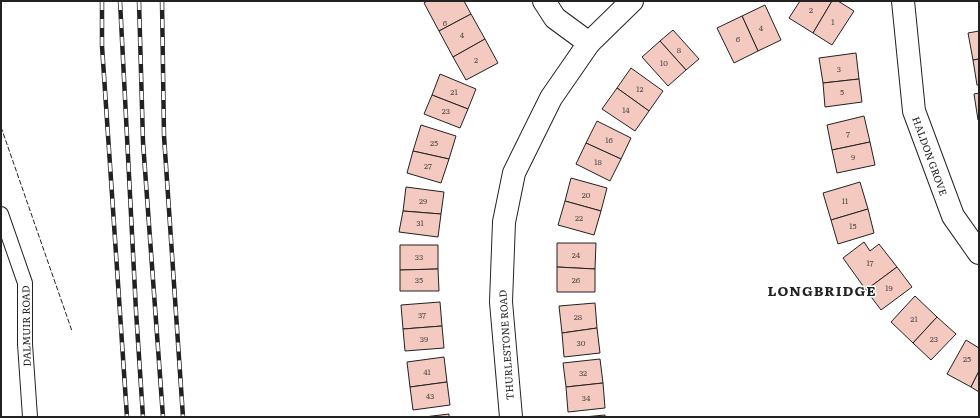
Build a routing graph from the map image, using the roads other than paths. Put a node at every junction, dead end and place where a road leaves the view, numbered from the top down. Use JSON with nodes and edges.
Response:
{"nodes":[{"id":1,"x":544,"y":1,"type":"edge"},
{"id":2,"x":632,"y":1,"type":"edge"},
{"id":3,"x":902,"y":1,"type":"edge"},
{"id":4,"x":589,"y":43,"type":"junction"},
{"id":5,"x":1,"y":214,"type":"edge"},
{"id":6,"x":979,"y":253,"type":"edge"},
{"id":7,"x":30,"y":417,"type":"edge"},
{"id":8,"x":511,"y":417,"type":"edge"}],
"edges":[{"from":1,"to":4,"type":"street"},
{"from":2,"to":4,"type":"street","name":"THURLESTONE ROAD"},
{"from":3,"to":6,"type":"street","name":"HALDON GROVE"},
{"from":4,"to":8,"type":"street","name":"THURLESTONE ROAD"},
{"from":5,"to":7,"type":"lane","name":"DALMUIR ROAD"}]}
